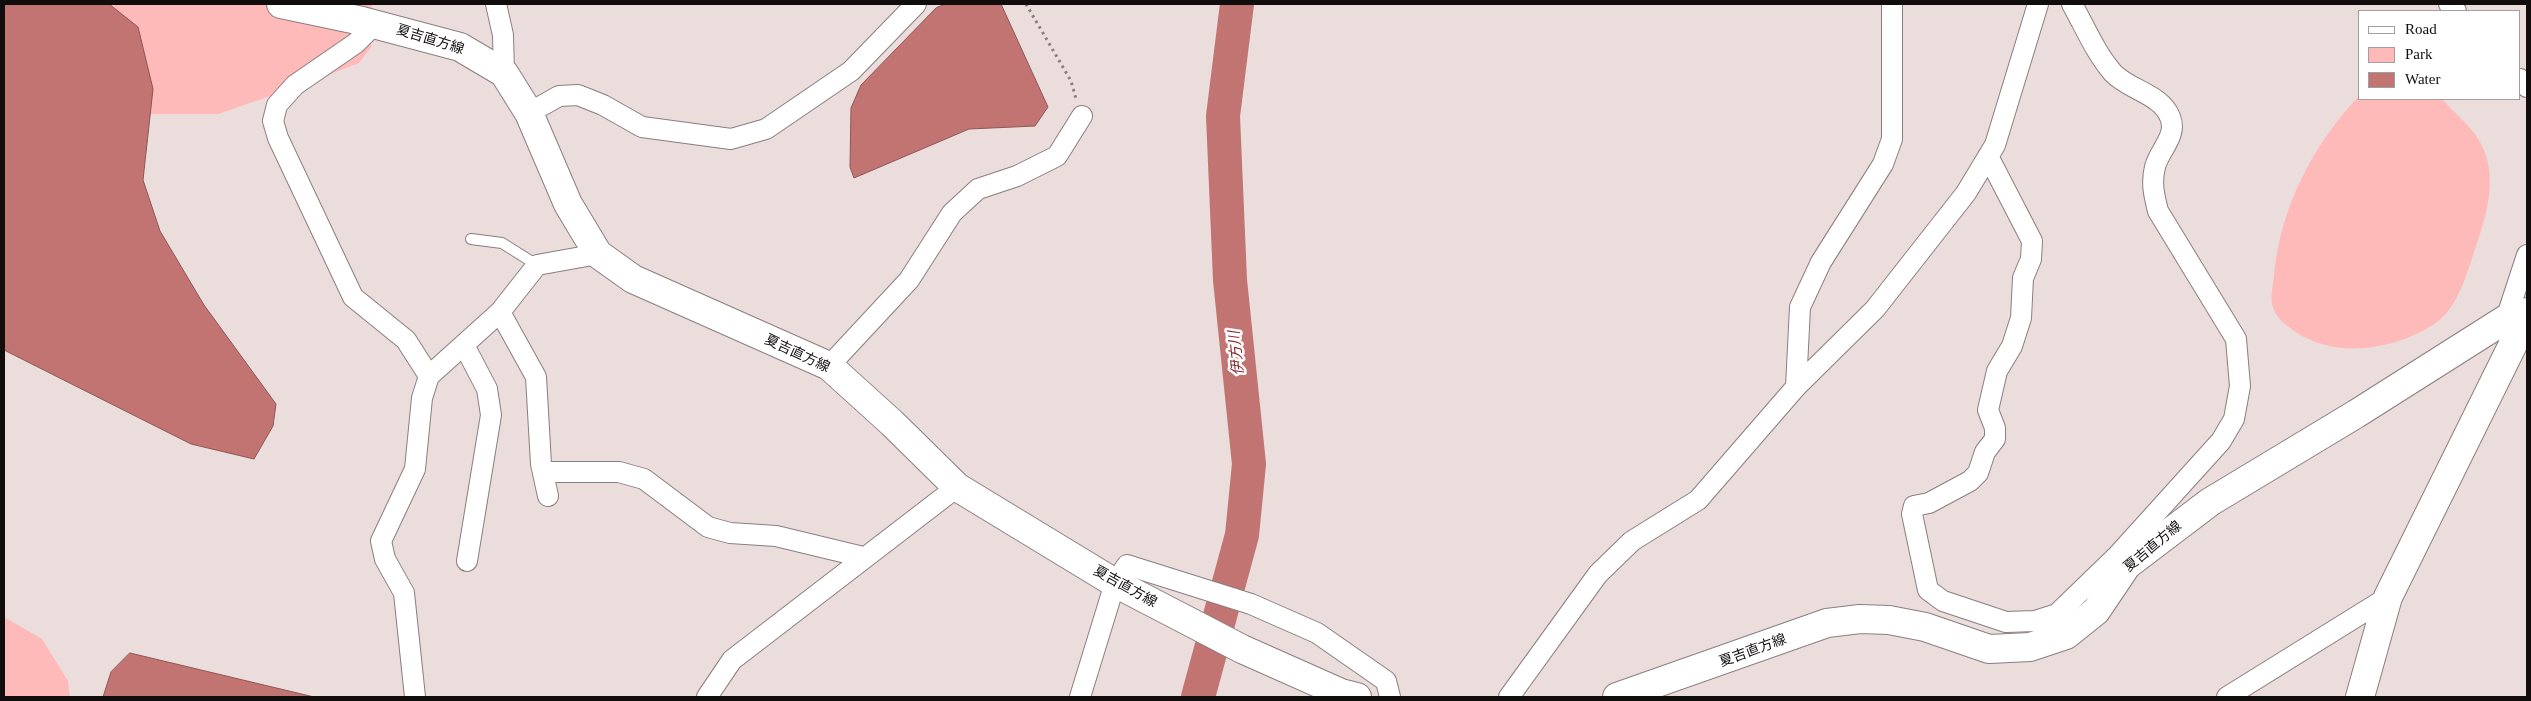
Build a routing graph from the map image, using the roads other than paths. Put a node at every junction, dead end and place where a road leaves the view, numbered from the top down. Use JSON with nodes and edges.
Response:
{"nodes":[{"id":1,"x":281,"y":4,"type":"edge"},
{"id":2,"x":496,"y":4,"type":"edge"},
{"id":3,"x":916,"y":4,"type":"edge"},
{"id":4,"x":1892,"y":4,"type":"edge"},
{"id":5,"x":2038,"y":4,"type":"edge"},
{"id":6,"x":2072,"y":4,"type":"edge"},
{"id":7,"x":375,"y":24,"type":"junction"},
{"id":8,"x":504,"y":73,"type":"junction"},
{"id":9,"x":529,"y":113,"type":"junction"},
{"id":10,"x":1082,"y":116,"type":"road end"},
{"id":11,"x":1988,"y":156,"type":"junction"},
{"id":12,"x":471,"y":239,"type":"dead end"},
{"id":13,"x":598,"y":254,"type":"junction"},
{"id":14,"x":2527,"y":255,"type":"edge"},
{"id":15,"x":537,"y":265,"type":"junction"},
{"id":16,"x":500,"y":312,"type":"junction"},
{"id":17,"x":2520,"y":316,"type":"edge"},
{"id":18,"x":464,"y":345,"type":"junction"},
{"id":19,"x":829,"y":366,"type":"junction"},
{"id":20,"x":429,"y":376,"type":"junction"},
{"id":21,"x":1796,"y":387,"type":"junction"},
{"id":22,"x":543,"y":472,"type":"junction"},
{"id":23,"x":958,"y":487,"type":"junction"},
{"id":24,"x":548,"y":496,"type":"dead end"},
{"id":25,"x":863,"y":557,"type":"junction"},
{"id":26,"x":2122,"y":560,"type":"junction"},
{"id":27,"x":467,"y":561,"type":"dead end"},
{"id":28,"x":1115,"y":583,"type":"junction"},
{"id":29,"x":2388,"y":597,"type":"junction"},
{"id":30,"x":415,"y":697,"type":"edge"},
{"id":31,"x":707,"y":697,"type":"edge"},
{"id":32,"x":1080,"y":697,"type":"edge"},
{"id":33,"x":1358,"y":697,"type":"edge"},
{"id":34,"x":1390,"y":697,"type":"edge"},
{"id":35,"x":1509,"y":697,"type":"edge"},
{"id":36,"x":1617,"y":697,"type":"edge"},
{"id":37,"x":2227,"y":697,"type":"edge"},
{"id":38,"x":2360,"y":697,"type":"edge"}],
"edges":[{"from":1,"to":7,"type":"main road","name":"夏吉直方線"},
{"from":2,"to":8,"type":"street"},
{"from":3,"to":9,"type":"street"},
{"from":4,"to":21,"type":"street"},
{"from":5,"to":11,"type":"street"},
{"from":6,"to":26,"type":"street"},
{"from":7,"to":8,"type":"main road","name":"夏吉直方線"},
{"from":7,"to":20,"type":"street"},
{"from":8,"to":9,"type":"main road","name":"夏吉直方線"},
{"from":9,"to":13,"type":"main road","name":"夏吉直方線"},
{"from":10,"to":19,"type":"street"},
{"from":11,"to":21,"type":"street"},
{"from":11,"to":26,"type":"street"},
{"from":12,"to":15,"type":"lane"},
{"from":13,"to":15,"type":"street"},
{"from":13,"to":19,"type":"main road","name":"夏吉直方線"},
{"from":14,"to":17,"type":"street"},
{"from":15,"to":16,"type":"street"},
{"from":16,"to":18,"type":"street"},
{"from":16,"to":22,"type":"street"},
{"from":17,"to":26,"type":"main road","name":"夏吉直方線"},
{"from":17,"to":29,"type":"main road"},
{"from":18,"to":20,"type":"street"},
{"from":18,"to":27,"type":"street"},
{"from":19,"to":23,"type":"main road","name":"夏吉直方線"},
{"from":20,"to":30,"type":"street"},
{"from":21,"to":35,"type":"street"},
{"from":22,"to":24,"type":"street"},
{"from":22,"to":25,"type":"street"},
{"from":23,"to":25,"type":"street"},
{"from":23,"to":28,"type":"main road","name":"夏吉直方線"},
{"from":25,"to":31,"type":"street"},
{"from":26,"to":36,"type":"main road","name":"夏吉直方線"},
{"from":28,"to":32,"type":"street"},
{"from":28,"to":33,"type":"main road","name":"夏吉直方線"},
{"from":28,"to":34,"type":"street"},
{"from":29,"to":37,"type":"street"},
{"from":29,"to":38,"type":"main road"}]}
